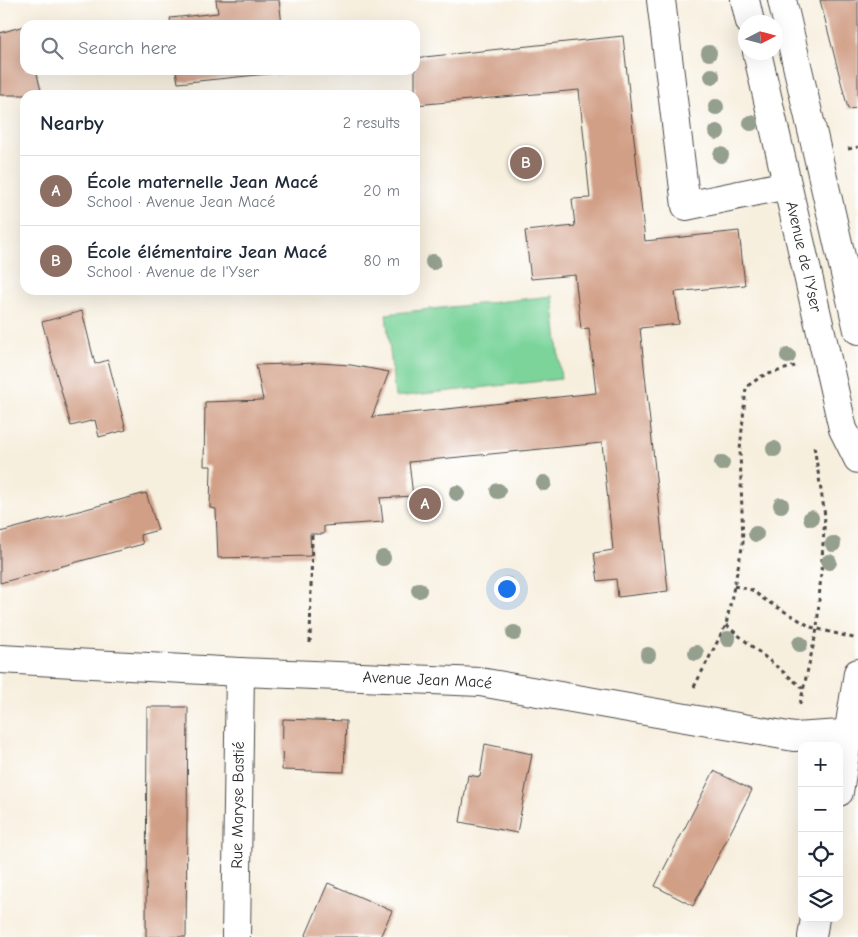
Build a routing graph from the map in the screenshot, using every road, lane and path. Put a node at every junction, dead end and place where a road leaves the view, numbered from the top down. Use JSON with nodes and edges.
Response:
{"nodes":[{"id":1,"x":661,"y":0,"type":"edge"},
{"id":2,"x":745,"y":0,"type":"edge"},
{"id":3,"x":782,"y":0,"type":"edge"},
{"id":4,"x":748,"y":15,"type":"edge"},
{"id":5,"x":759,"y":60,"type":"edge"},
{"id":6,"x":787,"y":185,"type":"junction"},
{"id":7,"x":858,"y":330,"type":"edge"},
{"id":8,"x":827,"y":357,"type":"junction"},
{"id":9,"x":812,"y":438,"type":"dead end"},
{"id":10,"x":858,"y":459,"type":"edge"},
{"id":11,"x":312,"y":534,"type":"dead end"},
{"id":12,"x":734,"y":586,"type":"junction"},
{"id":13,"x":311,"y":616,"type":"dead end"},
{"id":14,"x":726,"y":625,"type":"junction"},
{"id":15,"x":817,"y":629,"type":"junction"},
{"id":16,"x":858,"y":639,"type":"edge"},
{"id":17,"x":0,"y":659,"type":"edge"},
{"id":18,"x":240,"y":672,"type":"junction"},
{"id":19,"x":858,"y":673,"type":"edge"},
{"id":20,"x":804,"y":689,"type":"junction"},
{"id":21,"x":679,"y":717,"type":"junction"},
{"id":22,"x":853,"y":733,"type":"edge"},
{"id":23,"x":794,"y":737,"type":"junction"},
{"id":24,"x":840,"y":787,"type":"edge"},
{"id":25,"x":814,"y":922,"type":"edge"},
{"id":26,"x":236,"y":937,"type":"edge"},
{"id":27,"x":812,"y":937,"type":"edge"}],
"edges":[{"from":1,"to":6,"type":"street"},
{"from":2,"to":4,"type":"street"},
{"from":3,"to":7,"type":"street"},
{"from":5,"to":6,"type":"street","name":"Avenue de l'Yser"},
{"from":6,"to":8,"type":"street","name":"Avenue de l'Yser"},
{"from":8,"to":10,"type":"street","name":"Avenue de l'Yser"},
{"from":8,"to":12,"type":"path"},
{"from":9,"to":15,"type":"path"},
{"from":11,"to":13,"type":"path"},
{"from":12,"to":14,"type":"path"},
{"from":12,"to":15,"type":"path"},
{"from":14,"to":20,"type":"path"},
{"from":14,"to":21,"type":"path"},
{"from":15,"to":16,"type":"path"},
{"from":15,"to":20,"type":"path"},
{"from":17,"to":18,"type":"street","name":"Avenue Jean Macé"},
{"from":18,"to":21,"type":"street","name":"Avenue Jean Macé"},
{"from":18,"to":26,"type":"street","name":"Rue Maryse Bastié"},
{"from":19,"to":22,"type":"street"},
{"from":20,"to":23,"type":"path"},
{"from":21,"to":23,"type":"street","name":"Avenue Jean Macé"},
{"from":22,"to":23,"type":"street","name":"Avenue Jean Macé"},
{"from":22,"to":24,"type":"street"},
{"from":25,"to":27,"type":"street"}]}
